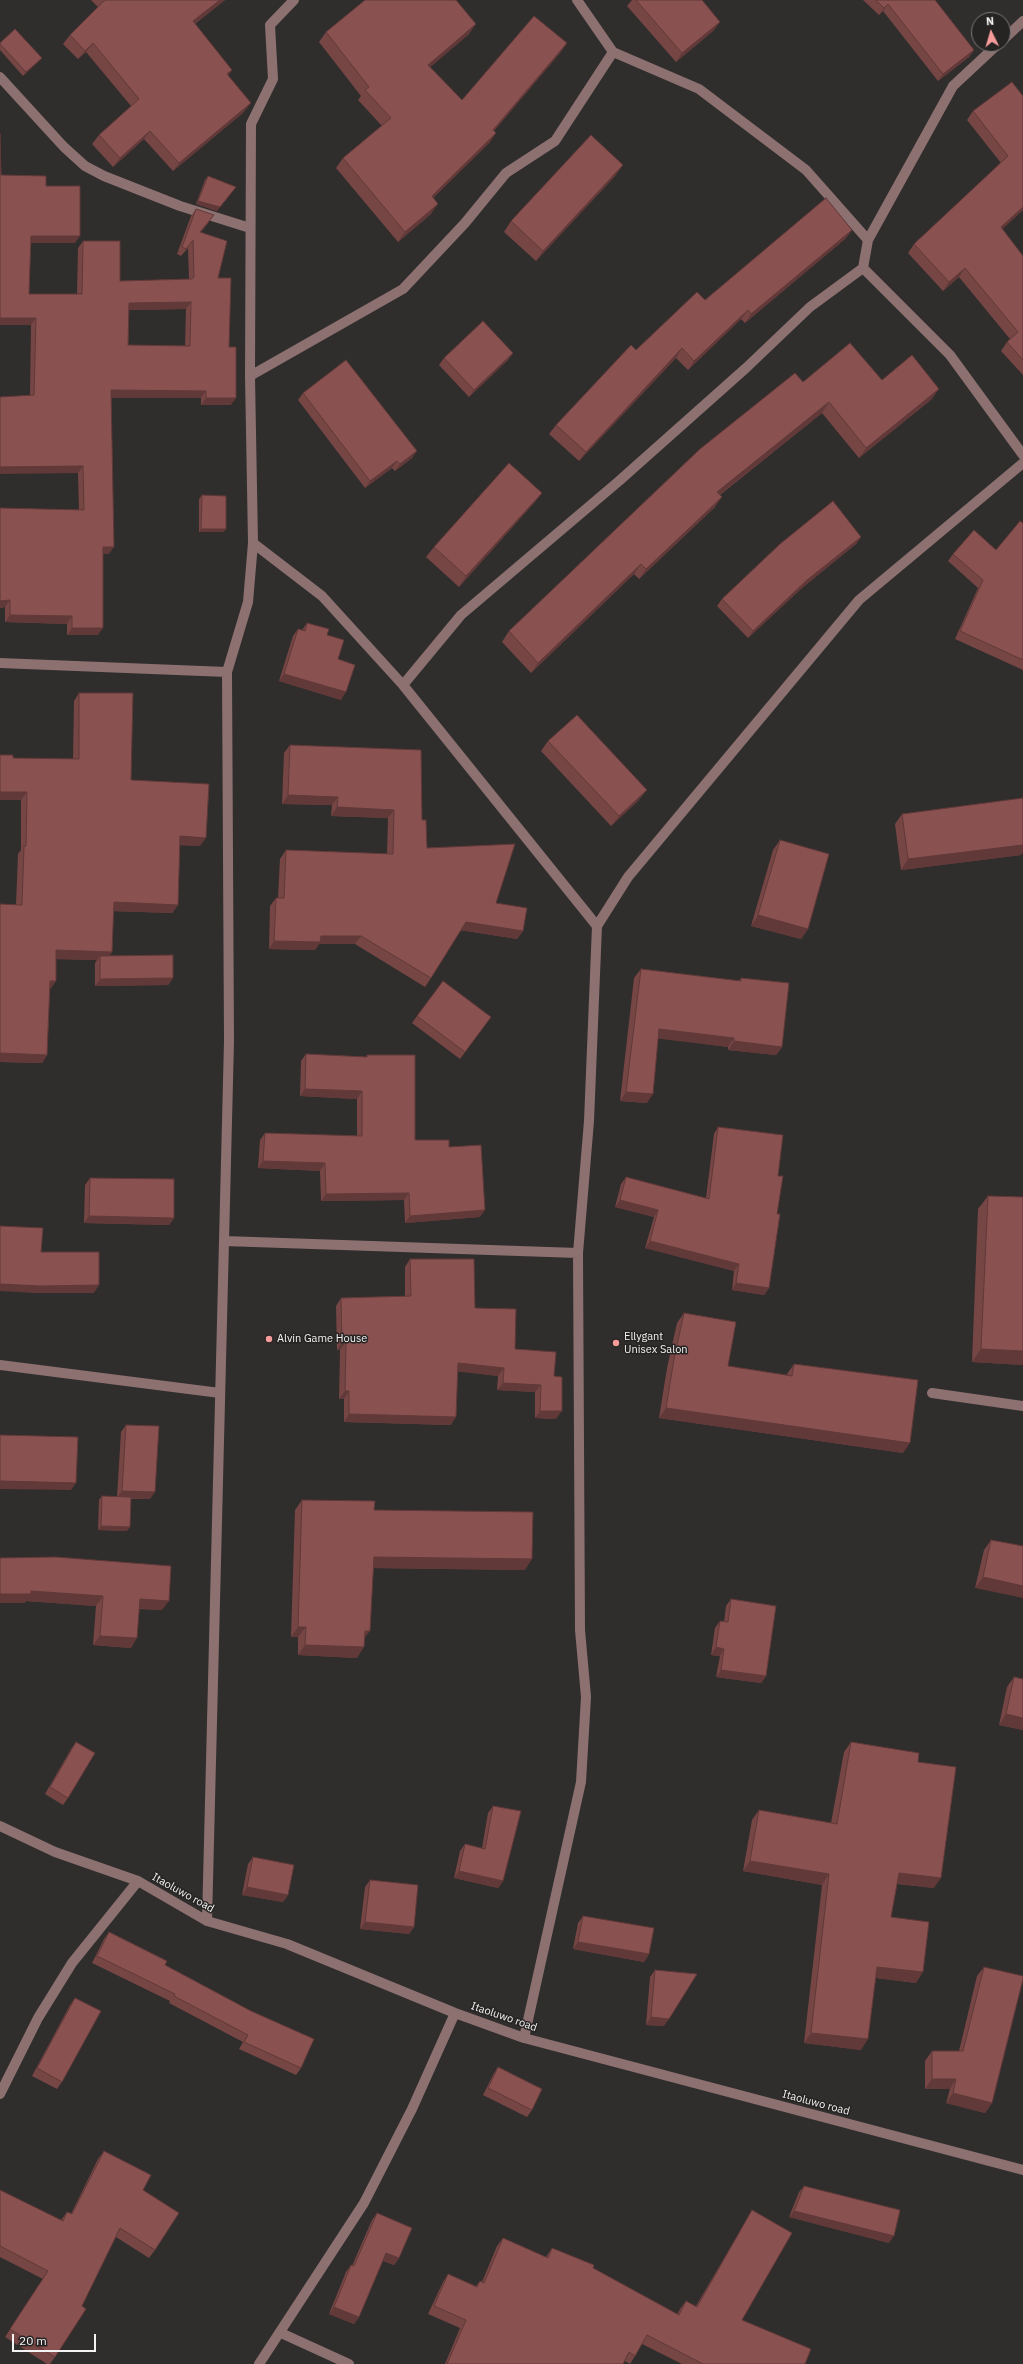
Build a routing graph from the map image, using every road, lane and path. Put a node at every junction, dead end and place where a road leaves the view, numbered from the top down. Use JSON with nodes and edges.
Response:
{"nodes":[{"id":1,"x":294,"y":0,"type":"edge"},
{"id":2,"x":577,"y":0,"type":"edge"},
{"id":3,"x":1023,"y":21,"type":"edge"},
{"id":4,"x":1011,"y":32,"type":"edge"},
{"id":5,"x":613,"y":52,"type":"junction"},
{"id":6,"x":989,"y":52,"type":"edge"},
{"id":7,"x":0,"y":77,"type":"edge"},
{"id":8,"x":250,"y":228,"type":"junction"},
{"id":9,"x":868,"y":240,"type":"junction"},
{"id":10,"x":863,"y":268,"type":"junction"},
{"id":11,"x":250,"y":376,"type":"junction"},
{"id":12,"x":1023,"y":455,"type":"edge"},
{"id":13,"x":1023,"y":463,"type":"edge"},
{"id":14,"x":253,"y":543,"type":"junction"},
{"id":15,"x":0,"y":662,"type":"edge"},
{"id":16,"x":226,"y":672,"type":"junction"},
{"id":17,"x":403,"y":685,"type":"junction"},
{"id":18,"x":597,"y":926,"type":"junction"},
{"id":19,"x":224,"y":1241,"type":"junction"},
{"id":20,"x":578,"y":1253,"type":"junction"},
{"id":21,"x":0,"y":1365,"type":"edge"},
{"id":22,"x":932,"y":1392,"type":"dead end"},
{"id":23,"x":220,"y":1393,"type":"junction"},
{"id":24,"x":1023,"y":1406,"type":"edge"},
{"id":25,"x":0,"y":1826,"type":"edge"},
{"id":26,"x":138,"y":1881,"type":"junction"},
{"id":27,"x":207,"y":1921,"type":"junction"},
{"id":28,"x":455,"y":2013,"type":"junction"},
{"id":29,"x":524,"y":2038,"type":"junction"},
{"id":30,"x":0,"y":2094,"type":"edge"},
{"id":31,"x":1023,"y":2170,"type":"edge"},
{"id":32,"x":281,"y":2333,"type":"junction"},
{"id":33,"x":259,"y":2364,"type":"edge"},
{"id":34,"x":349,"y":2364,"type":"edge"}],
"edges":[{"from":1,"to":8,"type":"street"},
{"from":2,"to":5,"type":"street"},
{"from":3,"to":4,"type":"street"},
{"from":5,"to":9,"type":"street"},
{"from":5,"to":11,"type":"street"},
{"from":6,"to":9,"type":"street"},
{"from":7,"to":8,"type":"street"},
{"from":8,"to":11,"type":"street"},
{"from":9,"to":10,"type":"street"},
{"from":10,"to":12,"type":"street"},
{"from":10,"to":17,"type":"street"},
{"from":11,"to":14,"type":"street"},
{"from":13,"to":18,"type":"street"},
{"from":14,"to":16,"type":"street"},
{"from":14,"to":17,"type":"street"},
{"from":15,"to":16,"type":"street"},
{"from":16,"to":19,"type":"street"},
{"from":17,"to":18,"type":"street"},
{"from":18,"to":20,"type":"street"},
{"from":19,"to":20,"type":"street"},
{"from":19,"to":23,"type":"street"},
{"from":20,"to":29,"type":"street"},
{"from":21,"to":23,"type":"street"},
{"from":22,"to":24,"type":"street"},
{"from":23,"to":27,"type":"street"},
{"from":25,"to":26,"type":"street","name":"Itaoluwo road"},
{"from":26,"to":27,"type":"street","name":"Itaoluwo road"},
{"from":26,"to":30,"type":"street"},
{"from":27,"to":28,"type":"street","name":"Itaoluwo road"},
{"from":28,"to":29,"type":"street","name":"Itaoluwo road"},
{"from":28,"to":32,"type":"street"},
{"from":29,"to":31,"type":"street","name":"Itaoluwo road"},
{"from":32,"to":33,"type":"street"},
{"from":32,"to":34,"type":"street"}]}
